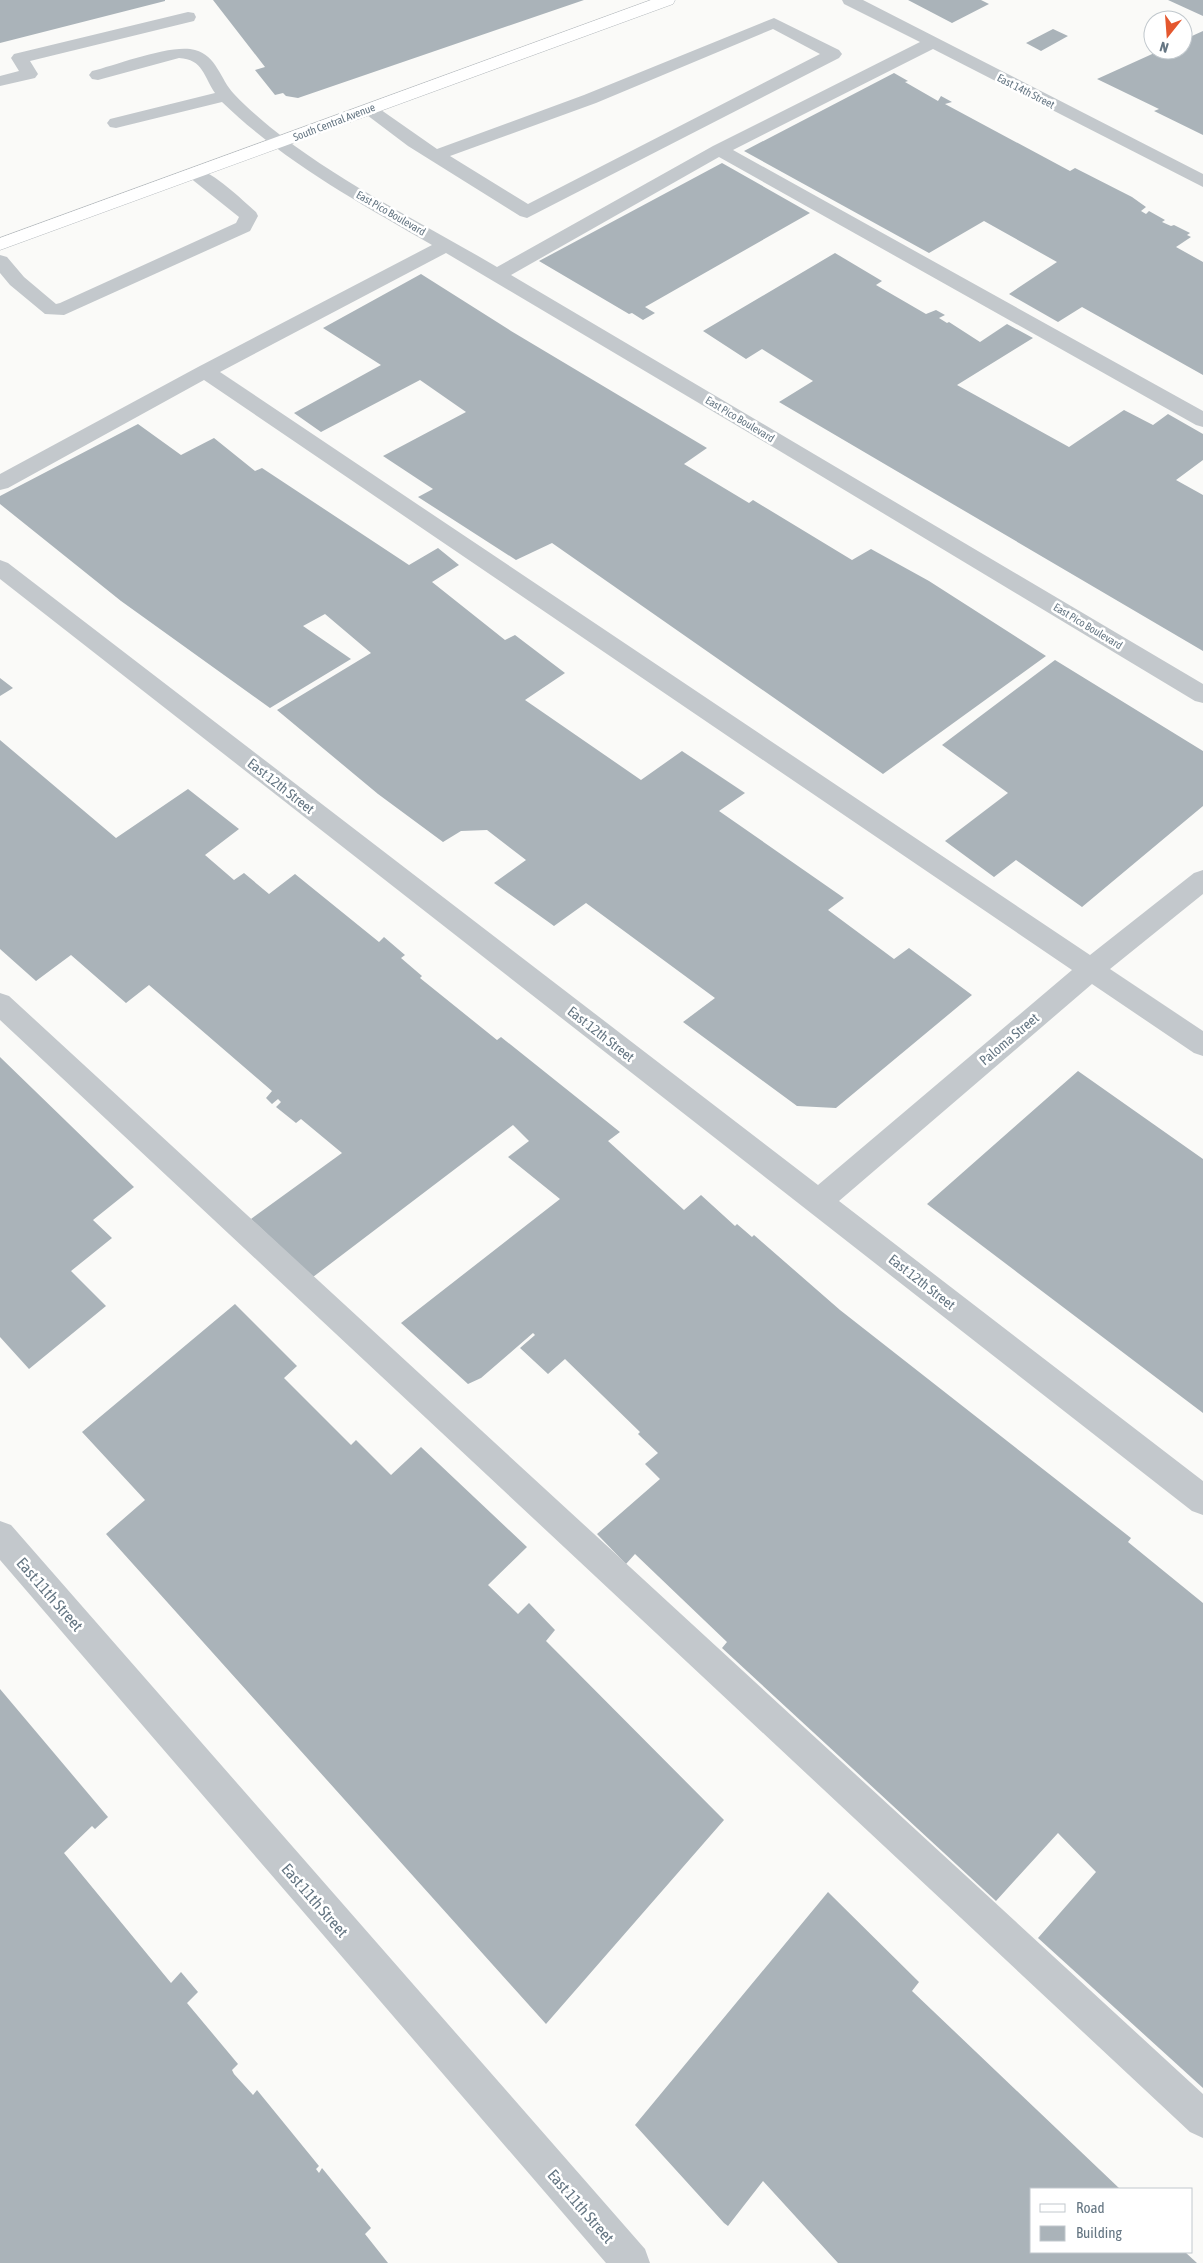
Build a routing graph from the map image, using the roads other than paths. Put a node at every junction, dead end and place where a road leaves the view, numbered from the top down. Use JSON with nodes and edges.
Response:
{"nodes":[{"id":1,"x":667,"y":0,"type":"edge"},
{"id":2,"x":850,"y":0,"type":"edge"},
{"id":3,"x":188,"y":17,"type":"dead end"},
{"id":4,"x":932,"y":42,"type":"junction"},
{"id":5,"x":98,"y":75,"type":"dead end"},
{"id":6,"x":0,"y":81,"type":"edge"},
{"id":7,"x":226,"y":96,"type":"junction"},
{"id":8,"x":368,"y":109,"type":"junction"},
{"id":9,"x":116,"y":123,"type":"dead end"},
{"id":10,"x":277,"y":143,"type":"junction"},
{"id":11,"x":719,"y":150,"type":"junction"},
{"id":12,"x":437,"y":155,"type":"junction"},
{"id":13,"x":195,"y":173,"type":"junction"},
{"id":14,"x":1203,"y":181,"type":"edge"},
{"id":15,"x":0,"y":244,"type":"edge"},
{"id":16,"x":446,"y":245,"type":"junction"},
{"id":17,"x":0,"y":261,"type":"edge"},
{"id":18,"x":498,"y":274,"type":"junction"},
{"id":19,"x":205,"y":371,"type":"junction"},
{"id":20,"x":1203,"y":420,"type":"edge"},
{"id":21,"x":0,"y":484,"type":"edge"},
{"id":22,"x":0,"y":568,"type":"edge"},
{"id":23,"x":1203,"y":694,"type":"edge"},
{"id":24,"x":1203,"y":880,"type":"edge"},
{"id":25,"x":1091,"y":969,"type":"junction"},
{"id":26,"x":0,"y":1004,"type":"edge"},
{"id":27,"x":1203,"y":1045,"type":"edge"},
{"id":28,"x":818,"y":1202,"type":"junction"},
{"id":29,"x":1203,"y":1500,"type":"edge"},
{"id":30,"x":0,"y":1536,"type":"edge"},
{"id":31,"x":1203,"y":2119,"type":"edge"},
{"id":32,"x":630,"y":2263,"type":"edge"}],
"edges":[{"from":1,"to":8,"type":"main road","name":"South Central Avenue"},
{"from":2,"to":4,"type":"street","name":"East 14th Street"},
{"from":3,"to":6,"type":"street"},
{"from":4,"to":11,"type":"street"},
{"from":4,"to":14,"type":"street","name":"East 14th Street"},
{"from":5,"to":7,"type":"street","name":"East Pico Boulevard"},
{"from":7,"to":9,"type":"street"},
{"from":7,"to":10,"type":"street","name":"East Pico Boulevard"},
{"from":8,"to":10,"type":"main road","name":"South Central Avenue"},
{"from":8,"to":12,"type":"street"},
{"from":10,"to":13,"type":"main road","name":"South Central Avenue"},
{"from":10,"to":16,"type":"street","name":"East Pico Boulevard"},
{"from":11,"to":18,"type":"street"},
{"from":11,"to":20,"type":"street"},
{"from":12,"to":12,"type":"street"},
{"from":13,"to":15,"type":"main road","name":"South Central Avenue"},
{"from":13,"to":17,"type":"street"},
{"from":16,"to":18,"type":"street","name":"East Pico Boulevard"},
{"from":16,"to":19,"type":"street"},
{"from":18,"to":23,"type":"street","name":"East Pico Boulevard"},
{"from":19,"to":21,"type":"street"},
{"from":19,"to":25,"type":"street"},
{"from":22,"to":28,"type":"street","name":"East 12th Street"},
{"from":24,"to":25,"type":"street","name":"Paloma Street"},
{"from":25,"to":27,"type":"street"},
{"from":25,"to":28,"type":"street","name":"Paloma Street"},
{"from":26,"to":31,"type":"street"},
{"from":28,"to":29,"type":"street","name":"East 12th Street"},
{"from":30,"to":32,"type":"street","name":"East 11th Street"}]}
